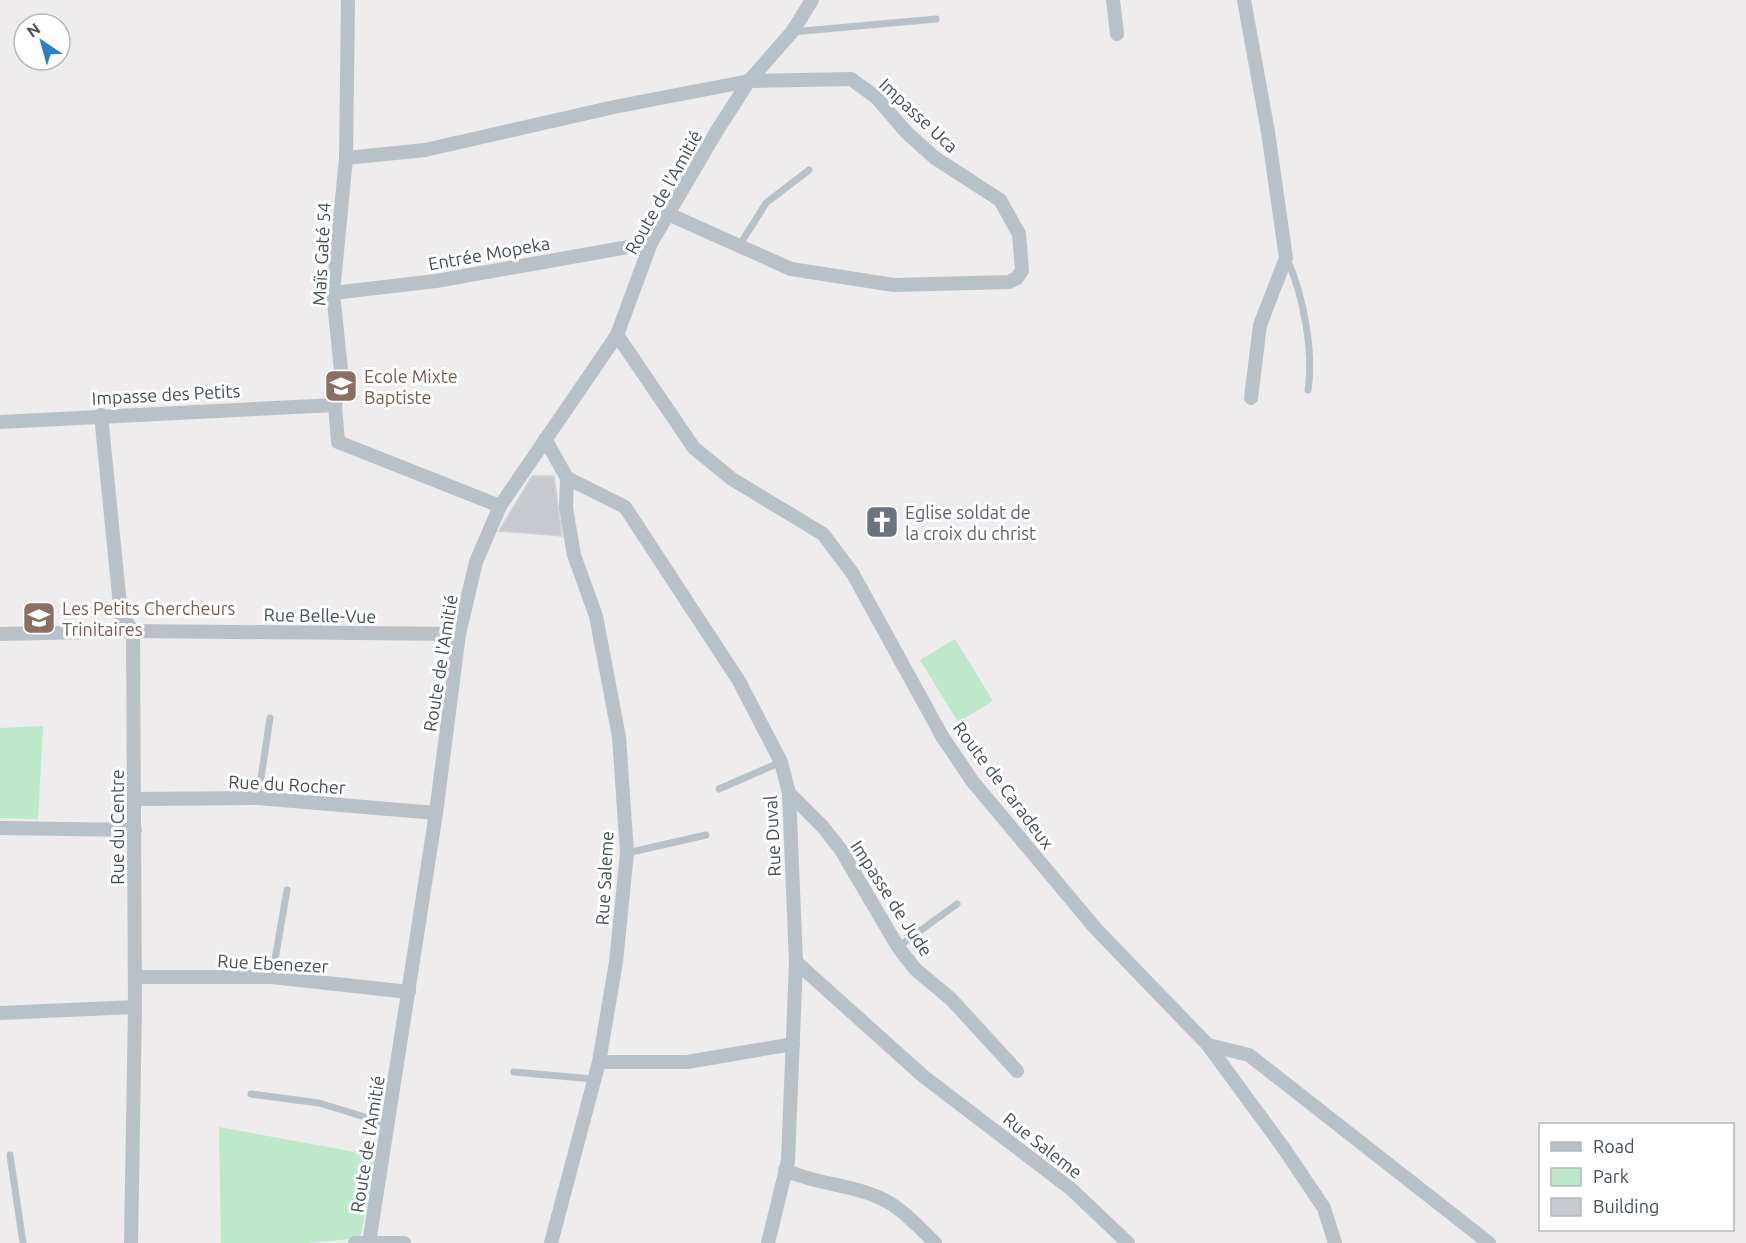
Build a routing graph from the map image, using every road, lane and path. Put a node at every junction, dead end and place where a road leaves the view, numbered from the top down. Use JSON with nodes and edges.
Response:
{"nodes":[{"id":1,"x":348,"y":0,"type":"edge"},
{"id":2,"x":812,"y":0,"type":"edge"},
{"id":3,"x":1113,"y":0,"type":"edge"},
{"id":4,"x":1244,"y":0,"type":"edge"},
{"id":5,"x":936,"y":19,"type":"dead end"},
{"id":6,"x":792,"y":32,"type":"junction"},
{"id":7,"x":1117,"y":33,"type":"dead end"},
{"id":8,"x":749,"y":81,"type":"junction"},
{"id":9,"x":346,"y":158,"type":"junction"},
{"id":10,"x":809,"y":170,"type":"dead end"},
{"id":11,"x":668,"y":214,"type":"junction"},
{"id":12,"x":651,"y":243,"type":"junction"},
{"id":13,"x":739,"y":247,"type":"junction"},
{"id":14,"x":1286,"y":258,"type":"junction"},
{"id":15,"x":333,"y":293,"type":"junction"},
{"id":16,"x":617,"y":335,"type":"junction"},
{"id":17,"x":1308,"y":390,"type":"dead end"},
{"id":18,"x":1251,"y":398,"type":"dead end"},
{"id":19,"x":335,"y":405,"type":"junction"},
{"id":20,"x":101,"y":415,"type":"junction"},
{"id":21,"x":0,"y":422,"type":"edge"},
{"id":22,"x":545,"y":439,"type":"junction"},
{"id":23,"x":567,"y":478,"type":"junction"},
{"id":24,"x":500,"y":507,"type":"junction"},
{"id":25,"x":133,"y":631,"type":"junction"},
{"id":26,"x":0,"y":634,"type":"edge"},
{"id":27,"x":459,"y":634,"type":"junction"},
{"id":28,"x":270,"y":718,"type":"dead end"},
{"id":29,"x":781,"y":762,"type":"junction"},
{"id":30,"x":719,"y":789,"type":"dead end"},
{"id":31,"x":789,"y":793,"type":"junction"},
{"id":32,"x":258,"y":798,"type":"junction"},
{"id":33,"x":135,"y":799,"type":"junction"},
{"id":34,"x":436,"y":813,"type":"junction"},
{"id":35,"x":0,"y":828,"type":"edge"},
{"id":36,"x":135,"y":830,"type":"junction"},
{"id":37,"x":706,"y":835,"type":"dead end"},
{"id":38,"x":627,"y":853,"type":"junction"},
{"id":39,"x":287,"y":890,"type":"dead end"},
{"id":40,"x":957,"y":904,"type":"dead end"},
{"id":41,"x":898,"y":947,"type":"junction"},
{"id":42,"x":796,"y":962,"type":"junction"},
{"id":43,"x":135,"y":977,"type":"junction"},
{"id":44,"x":272,"y":977,"type":"junction"},
{"id":45,"x":409,"y":992,"type":"junction"},
{"id":46,"x":135,"y":1007,"type":"junction"},
{"id":47,"x":0,"y":1013,"type":"edge"},
{"id":48,"x":793,"y":1044,"type":"junction"},
{"id":49,"x":1209,"y":1045,"type":"junction"},
{"id":50,"x":599,"y":1062,"type":"junction"},
{"id":51,"x":1017,"y":1071,"type":"dead end"},
{"id":52,"x":514,"y":1072,"type":"dead end"},
{"id":53,"x":593,"y":1079,"type":"junction"},
{"id":54,"x":250,"y":1094,"type":"dead end"},
{"id":55,"x":388,"y":1124,"type":"junction"},
{"id":56,"x":10,"y":1155,"type":"dead end"},
{"id":57,"x":785,"y":1170,"type":"junction"},
{"id":58,"x":365,"y":1242,"type":"edge"},
{"id":59,"x":23,"y":1243,"type":"edge"},
{"id":60,"x":131,"y":1243,"type":"edge"},
{"id":61,"x":404,"y":1243,"type":"edge"},
{"id":62,"x":551,"y":1243,"type":"edge"},
{"id":63,"x":768,"y":1243,"type":"edge"},
{"id":64,"x":934,"y":1243,"type":"edge"},
{"id":65,"x":1128,"y":1243,"type":"edge"},
{"id":66,"x":1335,"y":1243,"type":"edge"},
{"id":67,"x":1489,"y":1243,"type":"edge"}],
"edges":[{"from":1,"to":9,"type":"street","name":"Maïs Gaté 54"},
{"from":2,"to":6,"type":"street","name":"Route de l'Amitié"},
{"from":3,"to":7,"type":"street"},
{"from":4,"to":14,"type":"street"},
{"from":5,"to":6,"type":"lane"},
{"from":6,"to":8,"type":"street","name":"Route de l'Amitié"},
{"from":8,"to":9,"type":"street"},
{"from":8,"to":11,"type":"street","name":"Route de l'Amitié"},
{"from":8,"to":13,"type":"street","name":"Impasse Uca"},
{"from":9,"to":15,"type":"street","name":"Maïs Gaté 54"},
{"from":10,"to":13,"type":"lane"},
{"from":11,"to":12,"type":"street","name":"Route de l'Amitié"},
{"from":11,"to":13,"type":"street"},
{"from":12,"to":15,"type":"street","name":"Entrée Mopeka"},
{"from":12,"to":16,"type":"street","name":"Route de l'Amitié"},
{"from":14,"to":17,"type":"lane"},
{"from":14,"to":18,"type":"street"},
{"from":15,"to":19,"type":"street","name":"Maïs Gaté 54"},
{"from":16,"to":22,"type":"street","name":"Route de l'Amitié"},
{"from":16,"to":49,"type":"street","name":"Route de Caradeux"},
{"from":19,"to":20,"type":"street","name":"Impasse des Petits"},
{"from":19,"to":24,"type":"street","name":"Maïs Gaté 54"},
{"from":20,"to":21,"type":"street","name":"Impasse des Petits"},
{"from":20,"to":25,"type":"street","name":"Rue du Centre"},
{"from":22,"to":23,"type":"street"},
{"from":22,"to":24,"type":"street","name":"Route de l'Amitié"},
{"from":23,"to":29,"type":"street","name":"Rue Duval"},
{"from":23,"to":38,"type":"street","name":"Rue Saleme"},
{"from":24,"to":27,"type":"street","name":"Route de l'Amitié"},
{"from":25,"to":26,"type":"street","name":"Rue Belle-Vue"},
{"from":25,"to":27,"type":"street","name":"Rue Belle-Vue"},
{"from":25,"to":33,"type":"street","name":"Rue du Centre"},
{"from":27,"to":34,"type":"street","name":"Route de l'Amitié"},
{"from":28,"to":32,"type":"lane"},
{"from":29,"to":30,"type":"lane"},
{"from":29,"to":31,"type":"street","name":"Rue Duval"},
{"from":31,"to":41,"type":"street","name":"Impasse de Jude"},
{"from":31,"to":42,"type":"street","name":"Rue Duval"},
{"from":32,"to":33,"type":"street","name":"Rue du Rocher"},
{"from":32,"to":34,"type":"street","name":"Rue du Rocher"},
{"from":33,"to":36,"type":"street","name":"Rue du Centre"},
{"from":34,"to":45,"type":"street","name":"Route de l'Amitié"},
{"from":35,"to":36,"type":"street"},
{"from":36,"to":43,"type":"street","name":"Rue du Centre"},
{"from":37,"to":38,"type":"lane"},
{"from":38,"to":50,"type":"street","name":"Rue Saleme"},
{"from":39,"to":44,"type":"lane"},
{"from":40,"to":41,"type":"lane"},
{"from":41,"to":51,"type":"street","name":"Impasse de Jude"},
{"from":42,"to":48,"type":"street","name":"Rue Duval"},
{"from":42,"to":65,"type":"street","name":"Rue Saleme"},
{"from":43,"to":44,"type":"street","name":"Rue Ebenezer"},
{"from":43,"to":46,"type":"street","name":"Rue du Centre"},
{"from":44,"to":45,"type":"street","name":"Rue Ebenezer"},
{"from":45,"to":55,"type":"street","name":"Route de l'Amitié"},
{"from":46,"to":47,"type":"street"},
{"from":46,"to":60,"type":"street","name":"Rue du Centre"},
{"from":48,"to":50,"type":"street"},
{"from":48,"to":57,"type":"street","name":"Rue Duval"},
{"from":49,"to":66,"type":"street","name":"Route de Caradeux"},
{"from":49,"to":67,"type":"street"},
{"from":50,"to":53,"type":"street","name":"Rue Saleme"},
{"from":52,"to":53,"type":"lane"},
{"from":53,"to":62,"type":"street","name":"Rue Saleme"},
{"from":54,"to":55,"type":"lane"},
{"from":55,"to":58,"type":"street","name":"Route de l'Amitié"},
{"from":56,"to":59,"type":"lane"},
{"from":57,"to":63,"type":"street","name":"Rue Duval"},
{"from":57,"to":64,"type":"street"},
{"from":58,"to":61,"type":"street"}]}
